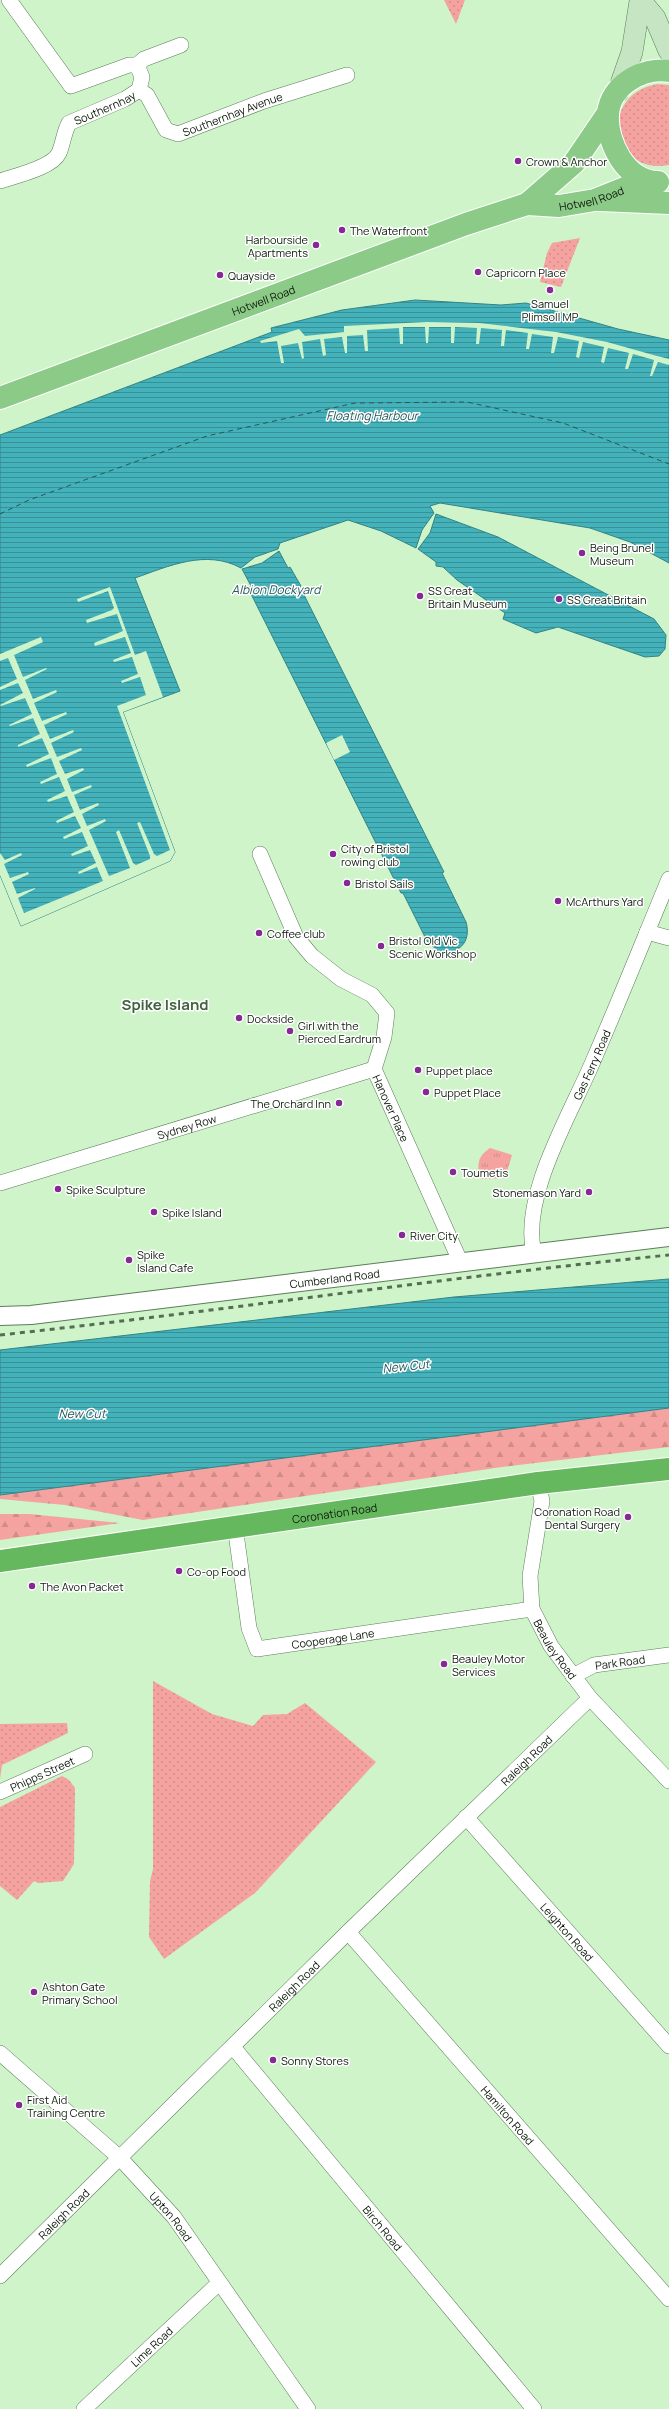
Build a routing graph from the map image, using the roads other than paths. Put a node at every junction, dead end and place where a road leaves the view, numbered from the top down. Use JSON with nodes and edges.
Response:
{"nodes":[{"id":1,"x":9,"y":0,"type":"edge"},
{"id":2,"x":640,"y":0,"type":"edge"},
{"id":3,"x":181,"y":46,"type":"dead end"},
{"id":4,"x":669,"y":51,"type":"edge"},
{"id":5,"x":137,"y":65,"type":"junction"},
{"id":6,"x":669,"y":71,"type":"edge"},
{"id":7,"x":347,"y":75,"type":"dead end"},
{"id":8,"x":139,"y":90,"type":"junction"},
{"id":9,"x":618,"y":92,"type":"junction"},
{"id":10,"x":608,"y":113,"type":"junction"},
{"id":11,"x":0,"y":181,"type":"edge"},
{"id":12,"x":664,"y":182,"type":"edge"},
{"id":13,"x":595,"y":200,"type":"junction"},
{"id":14,"x":669,"y":203,"type":"edge"},
{"id":15,"x":527,"y":204,"type":"junction"},
{"id":16,"x":0,"y":398,"type":"edge"},
{"id":17,"x":260,"y":854,"type":"dead end"},
{"id":18,"x":669,"y":879,"type":"edge"},
{"id":19,"x":647,"y":932,"type":"junction"},
{"id":20,"x":669,"y":938,"type":"edge"},
{"id":21,"x":374,"y":1069,"type":"junction"},
{"id":22,"x":0,"y":1183,"type":"edge"},
{"id":23,"x":669,"y":1237,"type":"edge"},
{"id":24,"x":534,"y":1253,"type":"junction"},
{"id":25,"x":460,"y":1261,"type":"junction"},
{"id":26,"x":0,"y":1316,"type":"edge"},
{"id":27,"x":669,"y":1469,"type":"edge"},
{"id":28,"x":538,"y":1483,"type":"junction"},
{"id":29,"x":235,"y":1526,"type":"junction"},
{"id":30,"x":0,"y":1561,"type":"edge"},
{"id":31,"x":532,"y":1609,"type":"junction"},
{"id":32,"x":669,"y":1655,"type":"edge"},
{"id":33,"x":573,"y":1676,"type":"junction"},
{"id":34,"x":590,"y":1698,"type":"junction"},
{"id":35,"x":85,"y":1754,"type":"dead end"},
{"id":36,"x":669,"y":1781,"type":"edge"},
{"id":37,"x":0,"y":1792,"type":"edge"},
{"id":38,"x":466,"y":1817,"type":"junction"},
{"id":39,"x":348,"y":1932,"type":"junction"},
{"id":40,"x":669,"y":2046,"type":"edge"},
{"id":41,"x":232,"y":2047,"type":"junction"},
{"id":42,"x":0,"y":2053,"type":"edge"},
{"id":43,"x":120,"y":2158,"type":"junction"},
{"id":44,"x":0,"y":2276,"type":"edge"},
{"id":45,"x":219,"y":2283,"type":"junction"},
{"id":46,"x":669,"y":2299,"type":"edge"},
{"id":47,"x":84,"y":2409,"type":"edge"},
{"id":48,"x":308,"y":2409,"type":"edge"},
{"id":49,"x":534,"y":2409,"type":"edge"}],
"edges":[{"from":1,"to":5,"type":"street"},
{"from":2,"to":4,"type":"main road"},
{"from":2,"to":9,"type":"main road"},
{"from":3,"to":5,"type":"street"},
{"from":5,"to":8,"type":"street","name":"Southernhay"},
{"from":6,"to":9,"type":"main road"},
{"from":7,"to":8,"type":"street","name":"Southernhay Avenue"},
{"from":8,"to":11,"type":"street","name":"Southernhay"},
{"from":9,"to":10,"type":"main road","name":"Hotwell Road"},
{"from":10,"to":12,"type":"main road"},
{"from":10,"to":15,"type":"main road","name":"Hotwell Road"},
{"from":12,"to":13,"type":"main road","name":"Hotwell Road"},
{"from":13,"to":14,"type":"main road"},
{"from":13,"to":15,"type":"main road","name":"Hotwell Road"},
{"from":15,"to":16,"type":"main road","name":"Hotwell Road"},
{"from":17,"to":21,"type":"street","name":"Hanover Place"},
{"from":18,"to":19,"type":"street","name":"Gas Ferry Road"},
{"from":19,"to":20,"type":"street"},
{"from":19,"to":24,"type":"street","name":"Gas Ferry Road"},
{"from":21,"to":22,"type":"street","name":"Sydney Row"},
{"from":21,"to":25,"type":"street","name":"Hanover Place"},
{"from":23,"to":24,"type":"street","name":"Cumberland Road"},
{"from":24,"to":25,"type":"street","name":"Cumberland Road"},
{"from":25,"to":26,"type":"street","name":"Cumberland Road"},
{"from":27,"to":28,"type":"highway","name":"Coronation Road"},
{"from":28,"to":29,"type":"highway","name":"Coronation Road"},
{"from":28,"to":31,"type":"street","name":"Beauley Road"},
{"from":29,"to":30,"type":"highway","name":"Coronation Road"},
{"from":29,"to":31,"type":"street","name":"Cooperage Lane"},
{"from":31,"to":33,"type":"street","name":"Beauley Road"},
{"from":32,"to":33,"type":"street","name":"Park Road"},
{"from":33,"to":34,"type":"street","name":"Beauley Road"},
{"from":34,"to":36,"type":"street","name":"Beauley Road"},
{"from":34,"to":38,"type":"street","name":"Raleigh Road"},
{"from":35,"to":37,"type":"street","name":"Phipps Street"},
{"from":38,"to":39,"type":"street","name":"Raleigh Road"},
{"from":38,"to":40,"type":"street","name":"Leighton Road"},
{"from":39,"to":41,"type":"street","name":"Raleigh Road"},
{"from":39,"to":46,"type":"street","name":"Hamilton Road"},
{"from":41,"to":43,"type":"street","name":"Raleigh Road"},
{"from":41,"to":49,"type":"street","name":"Birch Road"},
{"from":42,"to":43,"type":"street","name":"Upton Road"},
{"from":43,"to":44,"type":"street","name":"Raleigh Road"},
{"from":43,"to":45,"type":"street","name":"Upton Road"},
{"from":45,"to":47,"type":"street","name":"Lime Road"},
{"from":45,"to":48,"type":"street","name":"Upton Road"}]}
